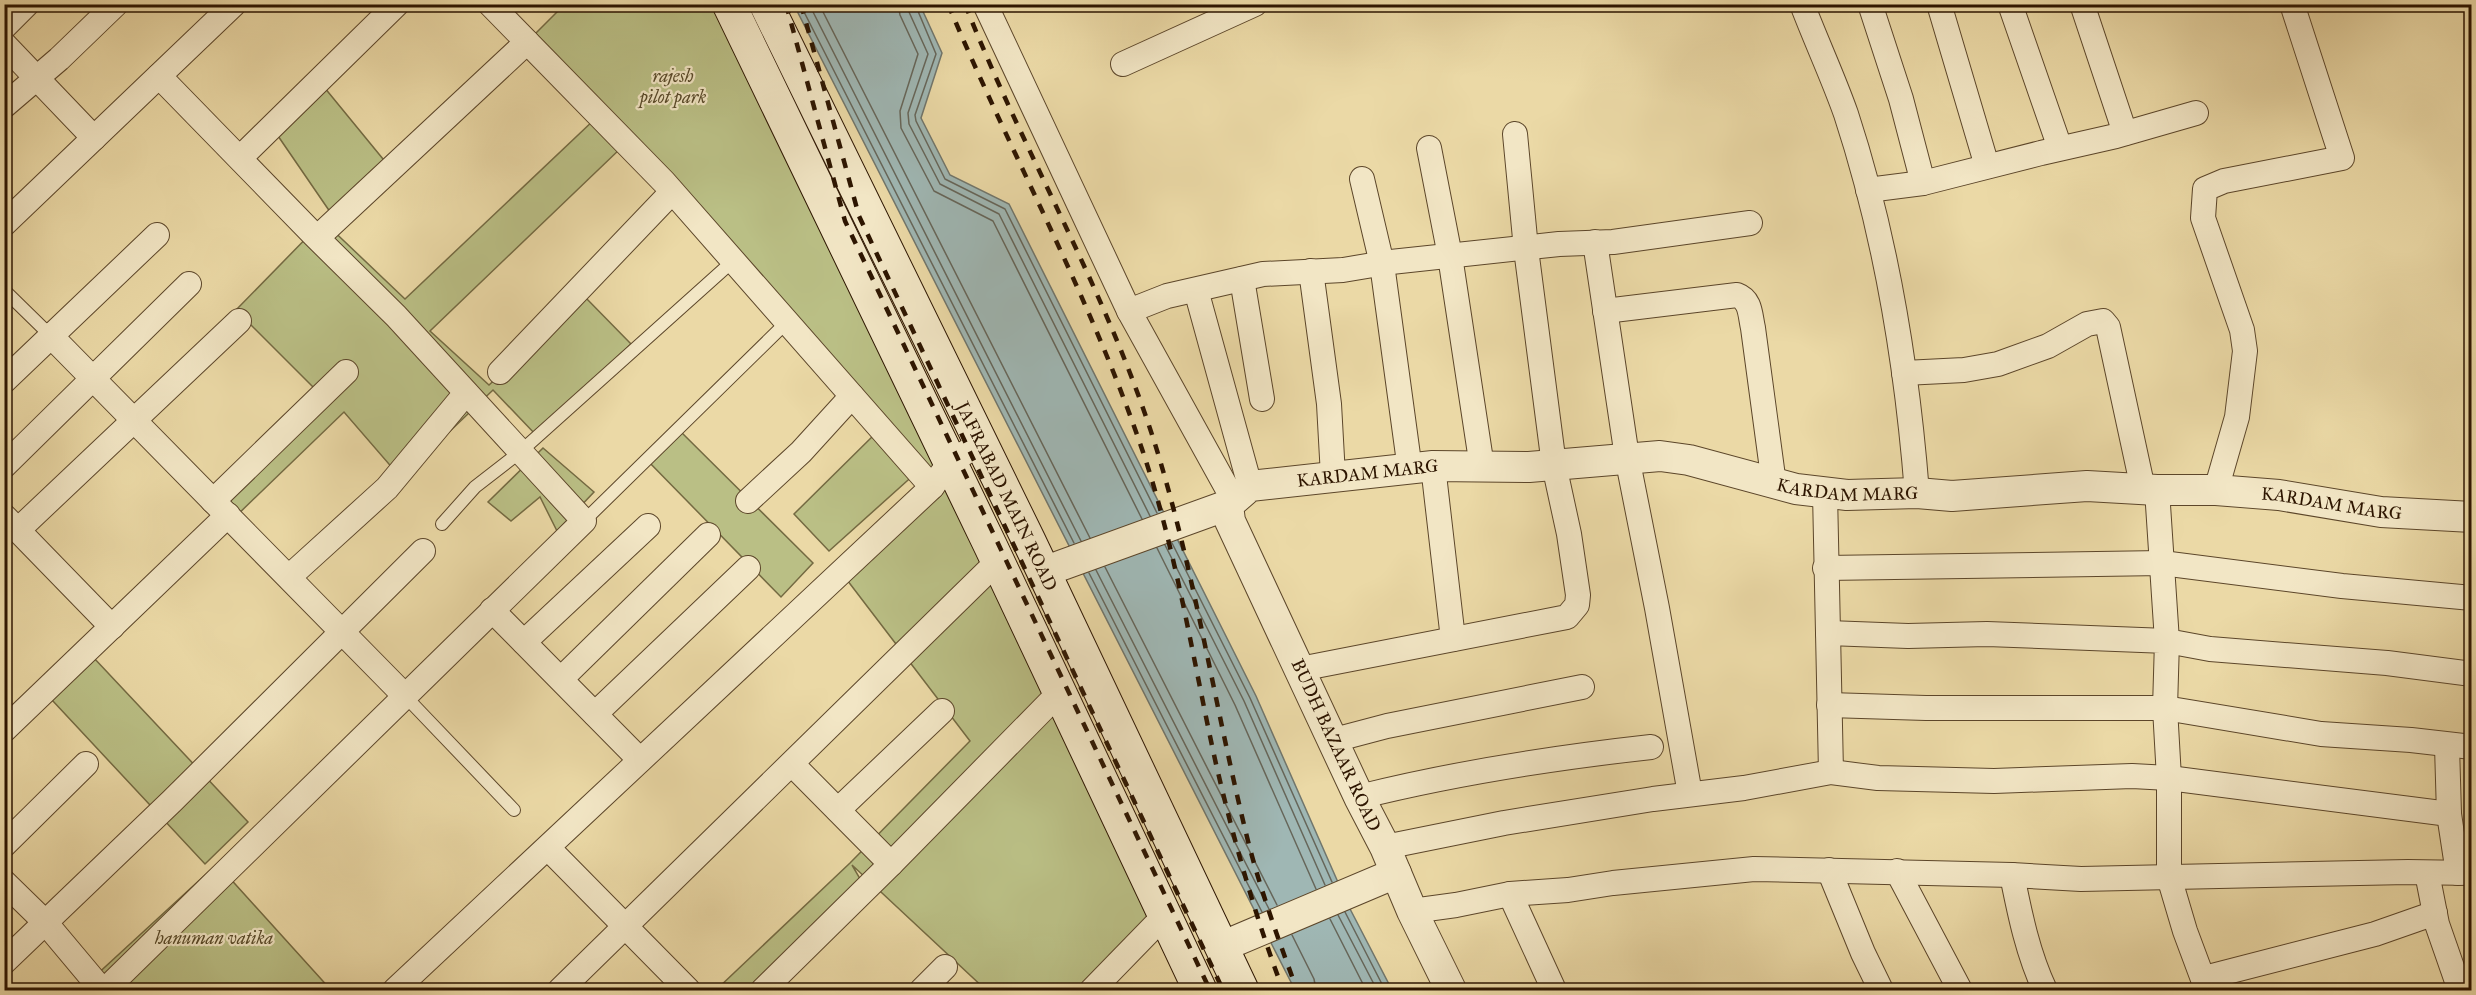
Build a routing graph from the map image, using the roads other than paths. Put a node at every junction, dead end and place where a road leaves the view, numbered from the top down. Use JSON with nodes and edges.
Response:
{"nodes":[{"id":1,"x":27,"y":4,"type":"edge"},
{"id":2,"x":116,"y":4,"type":"edge"},
{"id":3,"x":234,"y":4,"type":"edge"},
{"id":4,"x":397,"y":4,"type":"edge"},
{"id":5,"x":490,"y":4,"type":"edge"},
{"id":6,"x":729,"y":4,"type":"edge"},
{"id":7,"x":766,"y":4,"type":"edge"},
{"id":8,"x":985,"y":4,"type":"edge"},
{"id":9,"x":1254,"y":4,"type":"edge"},
{"id":10,"x":1802,"y":4,"type":"edge"},
{"id":11,"x":1870,"y":4,"type":"edge"},
{"id":12,"x":1939,"y":4,"type":"edge"},
{"id":13,"x":2010,"y":4,"type":"edge"},
{"id":14,"x":2082,"y":4,"type":"edge"},
{"id":15,"x":2292,"y":4,"type":"edge"},
{"id":16,"x":4,"y":27,"type":"edge"},
{"id":17,"x":527,"y":42,"type":"junction"},
{"id":18,"x":4,"y":44,"type":"edge"},
{"id":19,"x":1123,"y":64,"type":"dead end"},
{"id":20,"x":159,"y":76,"type":"junction"},
{"id":21,"x":36,"y":77,"type":"junction"},
{"id":22,"x":4,"y":106,"type":"edge"},
{"id":23,"x":2196,"y":113,"type":"dead end"},
{"id":24,"x":2125,"y":133,"type":"junction"},
{"id":25,"x":1515,"y":134,"type":"dead end"},
{"id":26,"x":94,"y":138,"type":"junction"},
{"id":27,"x":1429,"y":148,"type":"dead end"},
{"id":28,"x":2060,"y":148,"type":"junction"},
{"id":29,"x":240,"y":158,"type":"junction"},
{"id":30,"x":1987,"y":166,"type":"junction"},
{"id":31,"x":1362,"y":179,"type":"dead end"},
{"id":32,"x":1923,"y":183,"type":"junction"},
{"id":33,"x":1868,"y":190,"type":"junction"},
{"id":34,"x":672,"y":192,"type":"junction"},
{"id":35,"x":1750,"y":223,"type":"dead end"},
{"id":36,"x":4,"y":224,"type":"edge"},
{"id":37,"x":157,"y":235,"type":"dead end"},
{"id":38,"x":318,"y":237,"type":"junction"},
{"id":39,"x":1595,"y":242,"type":"junction"},
{"id":40,"x":1526,"y":249,"type":"junction"},
{"id":41,"x":1450,"y":256,"type":"junction"},
{"id":42,"x":733,"y":261,"type":"junction"},
{"id":43,"x":1382,"y":264,"type":"junction"},
{"id":44,"x":1311,"y":272,"type":"junction"},
{"id":45,"x":1242,"y":279,"type":"junction"},
{"id":46,"x":189,"y":284,"type":"dead end"},
{"id":47,"x":4,"y":290,"type":"edge"},
{"id":48,"x":1196,"y":290,"type":"junction"},
{"id":49,"x":1129,"y":311,"type":"junction"},
{"id":50,"x":1605,"y":311,"type":"junction"},
{"id":51,"x":239,"y":321,"type":"dead end"},
{"id":52,"x":787,"y":322,"type":"junction"},
{"id":53,"x":50,"y":335,"type":"junction"},
{"id":54,"x":346,"y":372,"type":"dead end"},
{"id":55,"x":500,"y":372,"type":"dead end"},
{"id":56,"x":1904,"y":374,"type":"junction"},
{"id":57,"x":94,"y":380,"type":"junction"},
{"id":58,"x":4,"y":381,"type":"edge"},
{"id":59,"x":466,"y":393,"type":"junction"},
{"id":60,"x":852,"y":396,"type":"junction"},
{"id":61,"x":1262,"y":399,"type":"dead end"},
{"id":62,"x":134,"y":420,"type":"junction"},
{"id":63,"x":981,"y":443,"type":"junction"},
{"id":64,"x":520,"y":452,"type":"junction"},
{"id":65,"x":1627,"y":457,"type":"junction"},
{"id":66,"x":1554,"y":465,"type":"junction"},
{"id":67,"x":4,"y":466,"type":"edge"},
{"id":68,"x":1482,"y":467,"type":"junction"},
{"id":69,"x":1421,"y":468,"type":"junction"},
{"id":70,"x":941,"y":475,"type":"junction"},
{"id":71,"x":1333,"y":476,"type":"junction"},
{"id":72,"x":1774,"y":484,"type":"junction"},
{"id":73,"x":2150,"y":489,"type":"junction"},
{"id":74,"x":2216,"y":490,"type":"junction"},
{"id":75,"x":1825,"y":493,"type":"junction"},
{"id":76,"x":1917,"y":493,"type":"junction"},
{"id":77,"x":1237,"y":497,"type":"junction"},
{"id":78,"x":748,"y":501,"type":"dead end"},
{"id":79,"x":220,"y":508,"type":"junction"},
{"id":80,"x":2472,"y":517,"type":"edge"},
{"id":81,"x":584,"y":521,"type":"junction"},
{"id":82,"x":11,"y":523,"type":"edge"},
{"id":83,"x":442,"y":524,"type":"dead end"},
{"id":84,"x":648,"y":526,"type":"dead end"},
{"id":85,"x":708,"y":535,"type":"dead end"},
{"id":86,"x":423,"y":551,"type":"dead end"},
{"id":87,"x":998,"y":561,"type":"junction"},
{"id":88,"x":2162,"y":563,"type":"junction"},
{"id":89,"x":748,"y":568,"type":"dead end"},
{"id":90,"x":1825,"y":568,"type":"junction"},
{"id":91,"x":1044,"y":572,"type":"junction"},
{"id":92,"x":289,"y":578,"type":"junction"},
{"id":93,"x":2472,"y":598,"type":"edge"},
{"id":94,"x":492,"y":610,"type":"junction"},
{"id":95,"x":112,"y":627,"type":"junction"},
{"id":96,"x":342,"y":631,"type":"junction"},
{"id":97,"x":1828,"y":633,"type":"junction"},
{"id":98,"x":1453,"y":639,"type":"junction"},
{"id":99,"x":2167,"y":641,"type":"junction"},
{"id":100,"x":524,"y":642,"type":"junction"},
{"id":101,"x":1300,"y":669,"type":"junction"},
{"id":102,"x":2472,"y":674,"type":"edge"},
{"id":103,"x":561,"y":679,"type":"junction"},
{"id":104,"x":1582,"y":687,"type":"dead end"},
{"id":105,"x":1059,"y":692,"type":"junction"},
{"id":106,"x":405,"y":696,"type":"junction"},
{"id":107,"x":1829,"y":705,"type":"junction"},
{"id":108,"x":2165,"y":708,"type":"junction"},
{"id":109,"x":942,"y":711,"type":"dead end"},
{"id":110,"x":595,"y":714,"type":"junction"},
{"id":111,"x":4,"y":730,"type":"edge"},
{"id":112,"x":1334,"y":740,"type":"junction"},
{"id":113,"x":2447,"y":746,"type":"junction"},
{"id":114,"x":1650,"y":747,"type":"dead end"},
{"id":115,"x":2472,"y":747,"type":"edge"},
{"id":116,"x":640,"y":760,"type":"junction"},
{"id":117,"x":86,"y":764,"type":"dead end"},
{"id":118,"x":792,"y":764,"type":"junction"},
{"id":119,"x":1832,"y":772,"type":"junction"},
{"id":120,"x":2169,"y":778,"type":"junction"},
{"id":121,"x":1690,"y":794,"type":"junction"},
{"id":122,"x":1359,"y":797,"type":"junction"},
{"id":123,"x":514,"y":810,"type":"dead end"},
{"id":124,"x":838,"y":810,"type":"junction"},
{"id":125,"x":2449,"y":814,"type":"junction"},
{"id":126,"x":4,"y":845,"type":"edge"},
{"id":127,"x":548,"y":848,"type":"junction"},
{"id":128,"x":1391,"y":860,"type":"junction"},
{"id":129,"x":891,"y":864,"type":"junction"},
{"id":130,"x":1829,"y":870,"type":"junction"},
{"id":131,"x":1897,"y":871,"type":"junction"},
{"id":132,"x":2427,"y":873,"type":"junction"},
{"id":133,"x":2465,"y":873,"type":"edge"},
{"id":134,"x":2012,"y":875,"type":"junction"},
{"id":135,"x":2169,"y":877,"type":"junction"},
{"id":136,"x":4,"y":882,"type":"edge"},
{"id":137,"x":1510,"y":894,"type":"junction"},
{"id":138,"x":1412,"y":911,"type":"junction"},
{"id":139,"x":2435,"y":913,"type":"junction"},
{"id":140,"x":1165,"y":915,"type":"junction"},
{"id":141,"x":45,"y":922,"type":"junction"},
{"id":142,"x":626,"y":927,"type":"junction"},
{"id":143,"x":1221,"y":947,"type":"junction"},
{"id":144,"x":4,"y":962,"type":"edge"},
{"id":145,"x":945,"y":967,"type":"dead end"},
{"id":146,"x":1116,"y":980,"type":"edge"},
{"id":147,"x":2206,"y":984,"type":"edge"},
{"id":148,"x":103,"y":990,"type":"edge"},
{"id":149,"x":395,"y":990,"type":"edge"},
{"id":150,"x":560,"y":990,"type":"edge"},
{"id":151,"x":688,"y":990,"type":"edge"},
{"id":152,"x":763,"y":990,"type":"edge"},
{"id":153,"x":922,"y":990,"type":"edge"},
{"id":154,"x":1092,"y":990,"type":"edge"},
{"id":155,"x":1200,"y":990,"type":"edge"},
{"id":156,"x":1242,"y":990,"type":"edge"},
{"id":157,"x":1451,"y":990,"type":"edge"},
{"id":158,"x":1554,"y":990,"type":"edge"},
{"id":159,"x":1881,"y":990,"type":"edge"},
{"id":160,"x":1960,"y":990,"type":"edge"},
{"id":161,"x":2045,"y":990,"type":"edge"},
{"id":162,"x":2460,"y":990,"type":"edge"}],
"edges":[{"from":1,"to":16,"type":"street"},
{"from":2,"to":21,"type":"street"},
{"from":3,"to":20,"type":"street"},
{"from":4,"to":29,"type":"street"},
{"from":5,"to":17,"type":"street"},
{"from":6,"to":70,"type":"main road","name":"JAFRABAD MAIN ROAD"},
{"from":7,"to":63,"type":"main road","name":"JAFRABAD MAIN ROAD"},
{"from":8,"to":49,"type":"street"},
{"from":9,"to":19,"type":"street"},
{"from":10,"to":33,"type":"street"},
{"from":11,"to":32,"type":"street"},
{"from":12,"to":30,"type":"street"},
{"from":13,"to":28,"type":"street"},
{"from":14,"to":24,"type":"street"},
{"from":15,"to":74,"type":"street"},
{"from":17,"to":34,"type":"street"},
{"from":17,"to":38,"type":"street"},
{"from":18,"to":21,"type":"street"},
{"from":20,"to":26,"type":"street"},
{"from":20,"to":29,"type":"street"},
{"from":21,"to":22,"type":"street"},
{"from":21,"to":26,"type":"street"},
{"from":23,"to":24,"type":"street"},
{"from":24,"to":28,"type":"street"},
{"from":25,"to":40,"type":"street"},
{"from":26,"to":36,"type":"street"},
{"from":27,"to":41,"type":"street"},
{"from":28,"to":30,"type":"street"},
{"from":29,"to":38,"type":"street"},
{"from":30,"to":32,"type":"street"},
{"from":31,"to":43,"type":"street"},
{"from":32,"to":33,"type":"street"},
{"from":33,"to":56,"type":"street"},
{"from":34,"to":42,"type":"street"},
{"from":34,"to":55,"type":"street"},
{"from":35,"to":39,"type":"street"},
{"from":37,"to":53,"type":"street"},
{"from":38,"to":59,"type":"street"},
{"from":39,"to":40,"type":"street"},
{"from":39,"to":50,"type":"street"},
{"from":40,"to":41,"type":"street"},
{"from":40,"to":66,"type":"street"},
{"from":41,"to":43,"type":"street"},
{"from":41,"to":68,"type":"street"},
{"from":42,"to":52,"type":"street"},
{"from":42,"to":64,"type":"lane"},
{"from":43,"to":44,"type":"street"},
{"from":43,"to":69,"type":"street"},
{"from":44,"to":45,"type":"street"},
{"from":44,"to":71,"type":"street"},
{"from":45,"to":48,"type":"street"},
{"from":45,"to":61,"type":"street"},
{"from":46,"to":57,"type":"street"},
{"from":47,"to":53,"type":"lane"},
{"from":48,"to":49,"type":"street"},
{"from":48,"to":77,"type":"street"},
{"from":49,"to":77,"type":"street"},
{"from":50,"to":65,"type":"street"},
{"from":50,"to":72,"type":"street"},
{"from":51,"to":62,"type":"street"},
{"from":52,"to":60,"type":"street"},
{"from":52,"to":81,"type":"lane"},
{"from":53,"to":57,"type":"street"},
{"from":53,"to":58,"type":"street"},
{"from":54,"to":79,"type":"street"},
{"from":56,"to":73,"type":"street"},
{"from":56,"to":76,"type":"street"},
{"from":57,"to":62,"type":"street"},
{"from":57,"to":67,"type":"street"},
{"from":59,"to":64,"type":"street"},
{"from":59,"to":92,"type":"street"},
{"from":60,"to":70,"type":"street"},
{"from":60,"to":78,"type":"street"},
{"from":62,"to":79,"type":"street"},
{"from":62,"to":82,"type":"street"},
{"from":63,"to":70,"type":"street"},
{"from":63,"to":91,"type":"main road","name":"JAFRABAD MAIN ROAD"},
{"from":64,"to":81,"type":"street"},
{"from":64,"to":83,"type":"lane"},
{"from":65,"to":66,"type":"street","name":"KARDAM MARG"},
{"from":65,"to":72,"type":"street","name":"KARDAM MARG"},
{"from":65,"to":121,"type":"street"},
{"from":66,"to":68,"type":"street","name":"KARDAM MARG"},
{"from":66,"to":98,"type":"street"},
{"from":68,"to":69,"type":"street","name":"KARDAM MARG"},
{"from":69,"to":71,"type":"street","name":"KARDAM MARG"},
{"from":69,"to":98,"type":"street"},
{"from":70,"to":87,"type":"main road","name":"JAFRABAD MAIN ROAD"},
{"from":70,"to":116,"type":"street"},
{"from":71,"to":77,"type":"street","name":"KARDAM MARG"},
{"from":72,"to":75,"type":"street","name":"KARDAM MARG"},
{"from":73,"to":74,"type":"street","name":"KARDAM MARG"},
{"from":73,"to":76,"type":"street","name":"KARDAM MARG"},
{"from":73,"to":88,"type":"street"},
{"from":74,"to":80,"type":"street","name":"KARDAM MARG"},
{"from":75,"to":76,"type":"street","name":"KARDAM MARG"},
{"from":75,"to":90,"type":"street"},
{"from":77,"to":91,"type":"street","name":"KARDAM MARG"},
{"from":77,"to":101,"type":"street","name":"BUDH BAZAAR ROAD"},
{"from":79,"to":92,"type":"street"},
{"from":79,"to":95,"type":"street"},
{"from":81,"to":94,"type":"street"},
{"from":82,"to":95,"type":"street"},
{"from":84,"to":100,"type":"street"},
{"from":85,"to":103,"type":"street"},
{"from":86,"to":96,"type":"street"},
{"from":87,"to":105,"type":"main road","name":"JAFRABAD MAIN ROAD"},
{"from":87,"to":118,"type":"street"},
{"from":88,"to":90,"type":"street"},
{"from":88,"to":93,"type":"street"},
{"from":88,"to":99,"type":"street"},
{"from":89,"to":110,"type":"street"},
{"from":90,"to":97,"type":"street"},
{"from":91,"to":143,"type":"main road","name":"JAFRABAD MAIN ROAD"},
{"from":92,"to":96,"type":"street"},
{"from":94,"to":100,"type":"street"},
{"from":94,"to":106,"type":"street"},
{"from":95,"to":111,"type":"street"},
{"from":96,"to":106,"type":"street"},
{"from":96,"to":141,"type":"street"},
{"from":97,"to":99,"type":"street"},
{"from":97,"to":107,"type":"street"},
{"from":98,"to":101,"type":"street"},
{"from":99,"to":102,"type":"street"},
{"from":99,"to":108,"type":"street"},
{"from":100,"to":103,"type":"street"},
{"from":101,"to":112,"type":"street","name":"BUDH BAZAAR ROAD"},
{"from":103,"to":110,"type":"street"},
{"from":104,"to":112,"type":"street"},
{"from":105,"to":129,"type":"street"},
{"from":105,"to":140,"type":"main road","name":"JAFRABAD MAIN ROAD"},
{"from":106,"to":123,"type":"lane"},
{"from":106,"to":148,"type":"street"},
{"from":107,"to":108,"type":"street"},
{"from":107,"to":119,"type":"street"},
{"from":108,"to":113,"type":"street"},
{"from":108,"to":120,"type":"street"},
{"from":109,"to":124,"type":"street"},
{"from":110,"to":116,"type":"street"},
{"from":112,"to":122,"type":"street","name":"BUDH BAZAAR ROAD"},
{"from":113,"to":115,"type":"street"},
{"from":113,"to":125,"type":"street"},
{"from":114,"to":122,"type":"street"},
{"from":116,"to":127,"type":"street"},
{"from":117,"to":126,"type":"street"},
{"from":118,"to":124,"type":"street"},
{"from":118,"to":142,"type":"street"},
{"from":119,"to":120,"type":"street"},
{"from":119,"to":121,"type":"street"},
{"from":120,"to":125,"type":"street"},
{"from":120,"to":135,"type":"street"},
{"from":121,"to":128,"type":"street"},
{"from":122,"to":128,"type":"street","name":"BUDH BAZAAR ROAD"},
{"from":124,"to":129,"type":"street"},
{"from":125,"to":133,"type":"street"},
{"from":127,"to":142,"type":"street"},
{"from":127,"to":149,"type":"street"},
{"from":128,"to":138,"type":"street","name":"BUDH BAZAAR ROAD"},
{"from":128,"to":143,"type":"street"},
{"from":129,"to":152,"type":"street"},
{"from":130,"to":131,"type":"street"},
{"from":130,"to":137,"type":"street"},
{"from":130,"to":159,"type":"street"},
{"from":131,"to":134,"type":"street"},
{"from":131,"to":160,"type":"street"},
{"from":132,"to":133,"type":"street"},
{"from":132,"to":135,"type":"street"},
{"from":132,"to":139,"type":"street"},
{"from":134,"to":135,"type":"street"},
{"from":134,"to":161,"type":"street"},
{"from":135,"to":147,"type":"street"},
{"from":136,"to":141,"type":"street"},
{"from":137,"to":138,"type":"street"},
{"from":137,"to":158,"type":"street"},
{"from":138,"to":157,"type":"street","name":"BUDH BAZAAR ROAD"},
{"from":139,"to":147,"type":"street"},
{"from":139,"to":162,"type":"street"},
{"from":140,"to":146,"type":"street"},
{"from":140,"to":155,"type":"main road","name":"JAFRABAD MAIN ROAD"},
{"from":141,"to":144,"type":"street"},
{"from":141,"to":148,"type":"street"},
{"from":142,"to":150,"type":"street"},
{"from":142,"to":151,"type":"street"},
{"from":143,"to":156,"type":"main road","name":"JAFRABAD MAIN ROAD"},
{"from":145,"to":153,"type":"street"},
{"from":146,"to":154,"type":"street"}]}
